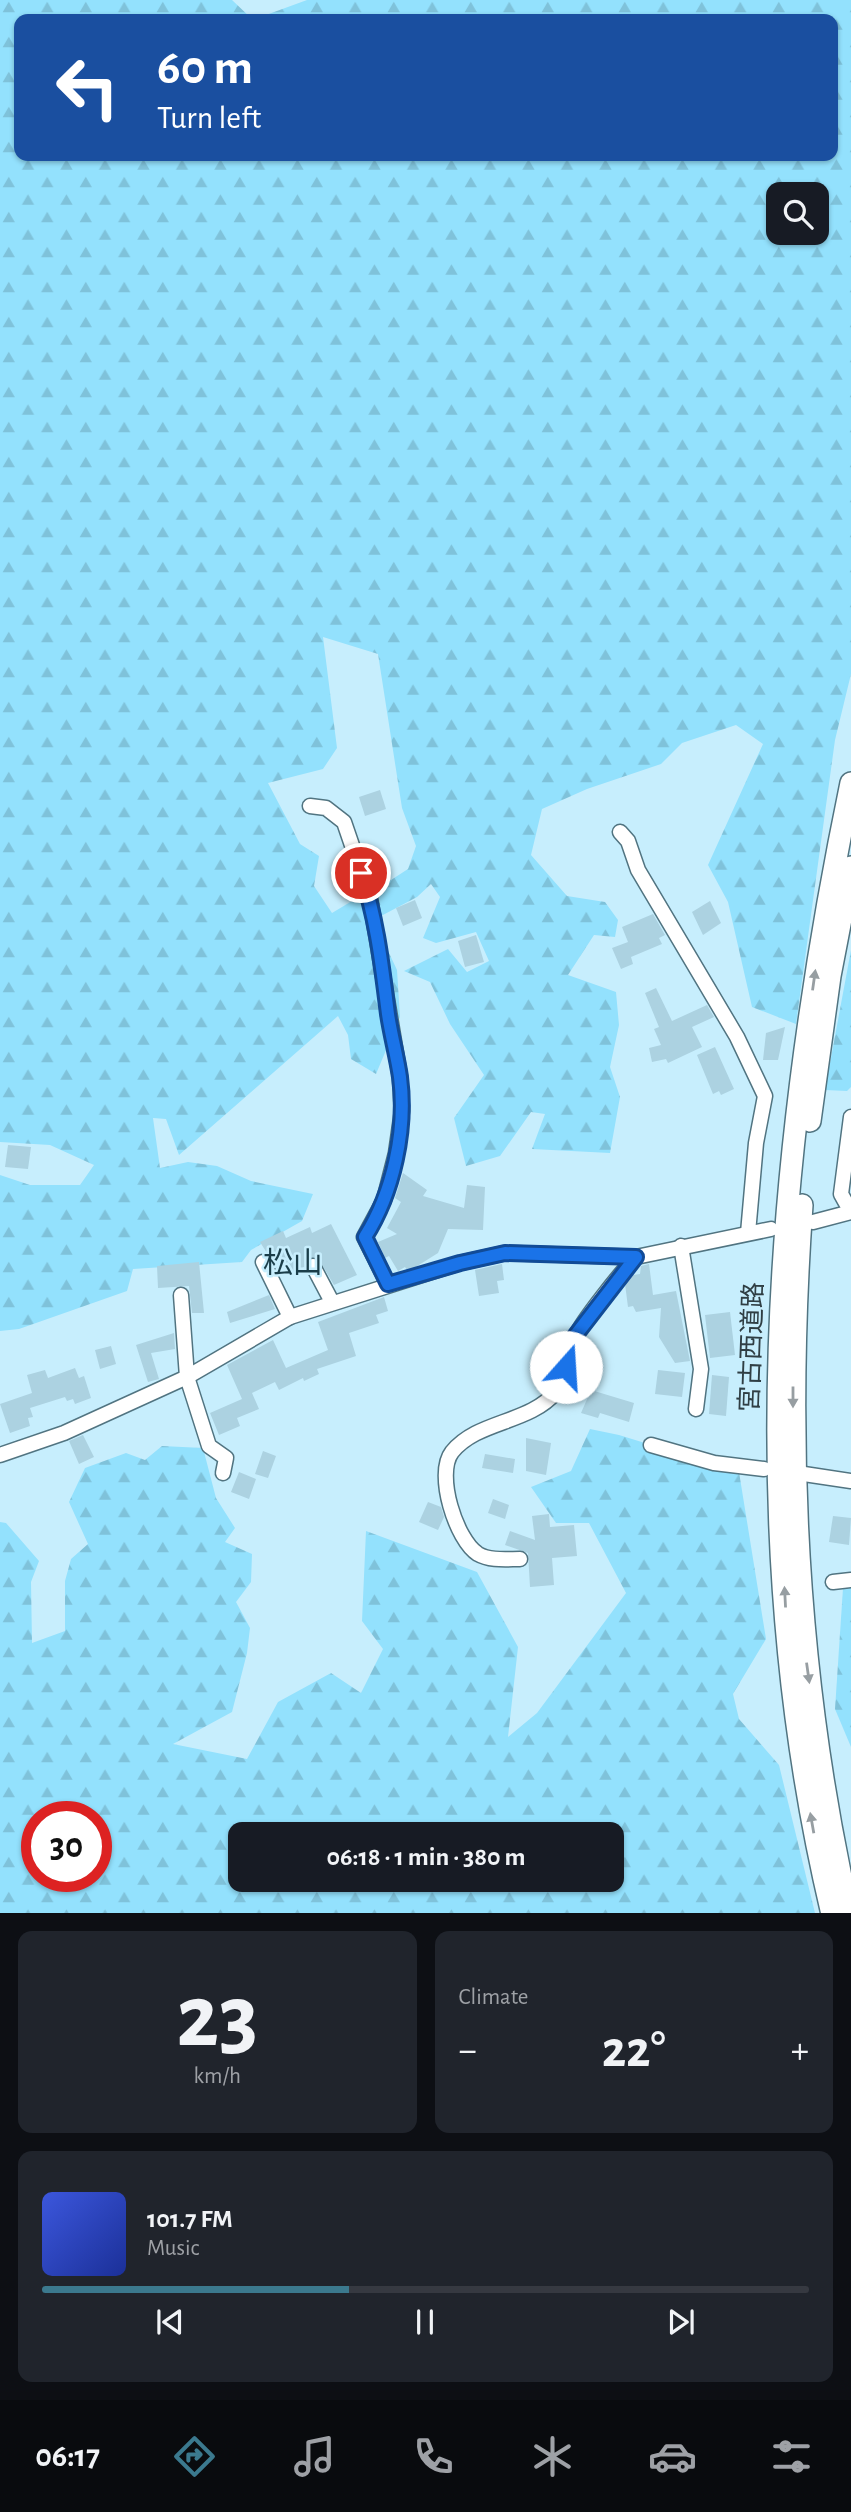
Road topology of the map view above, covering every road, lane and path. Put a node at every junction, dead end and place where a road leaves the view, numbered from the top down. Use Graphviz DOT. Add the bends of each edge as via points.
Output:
graph roads {
  1 [pos="851,783"];
  2 [pos="310,806"];
  3 [pos="620,832"];
  4 [pos="851,867"];
  5 [pos="851,1117"];
  6 [pos="813,1222"];
  7 [pos="771,1229"];
  8 [pos="748,1233"];
  9 [pos="681,1245"];
  10 [pos="636,1257"];
  11 [pos="263,1262"];
  12 [pos="313,1266"];
  13 [pos="388,1284"];
  14 [pos="181,1295"];
  15 [pos="332,1302"];
  16 [pos="290,1317"];
  17 [pos="187,1377"];
  18 [pos="696,1409"];
  19 [pos="651,1445"];
  20 [pos="0,1455"];
  21 [pos="764,1469"];
  22 [pos="223,1473"];
  23 [pos="804,1474"];
  24 [pos="851,1481"];
  25 [pos="520,1559"];
  26 [pos="851,1580"];
  27 [pos="833,1582"];
  28 [pos="827,1854"];
  29 [pos="850,1912"];
  30 [pos="830,1913"];
  28 -- 1 [label="highway, 宮古西道路, one-way" via="788,1651 776,1460 779,1313 792,1146 814,974"];
  2 -- 13 [label="street" via="326,808 344,822 370,898 387,992 402,1111 384,1200 365,1237"];
  3 -- 8 [label="street" via="737,1037 765,1096"];
  4 -- 28 [label="highway, 宮古西道路, one-way" via="806,1148 794,1317 793,1461 805,1654"];
  5 -- 6 [label="street" via="841,1194 851,1212"];
  7 -- 8 [label="street"];
  8 -- 9 [label="street"];
  9 -- 10 [label="street"];
  9 -- 18 [label="street" via="701,1369"];
  10 -- 13 [label="street" via="505,1253"];
  10 -- 25 [label="street" via="575,1336 559,1390 543,1404 468,1435 449,1455 449,1506 461,1536 479,1554"];
  11 -- 16 [label="street"];
  12 -- 15 [label="street"];
  13 -- 15 [label="street"];
  14 -- 17 [label="street"];
  15 -- 16 [label="street"];
  16 -- 17 [label="street"];
  17 -- 20 [label="street" via="64,1433"];
  17 -- 22 [label="street" via="208,1446 226,1458"];
  19 -- 21 [label="street"];
  23 -- 24 [label="street"];
  26 -- 27 [label="street"];
  28 -- 29 [label="highway"];
  28 -- 30 [label="highway, 宮古西道路"];
}
